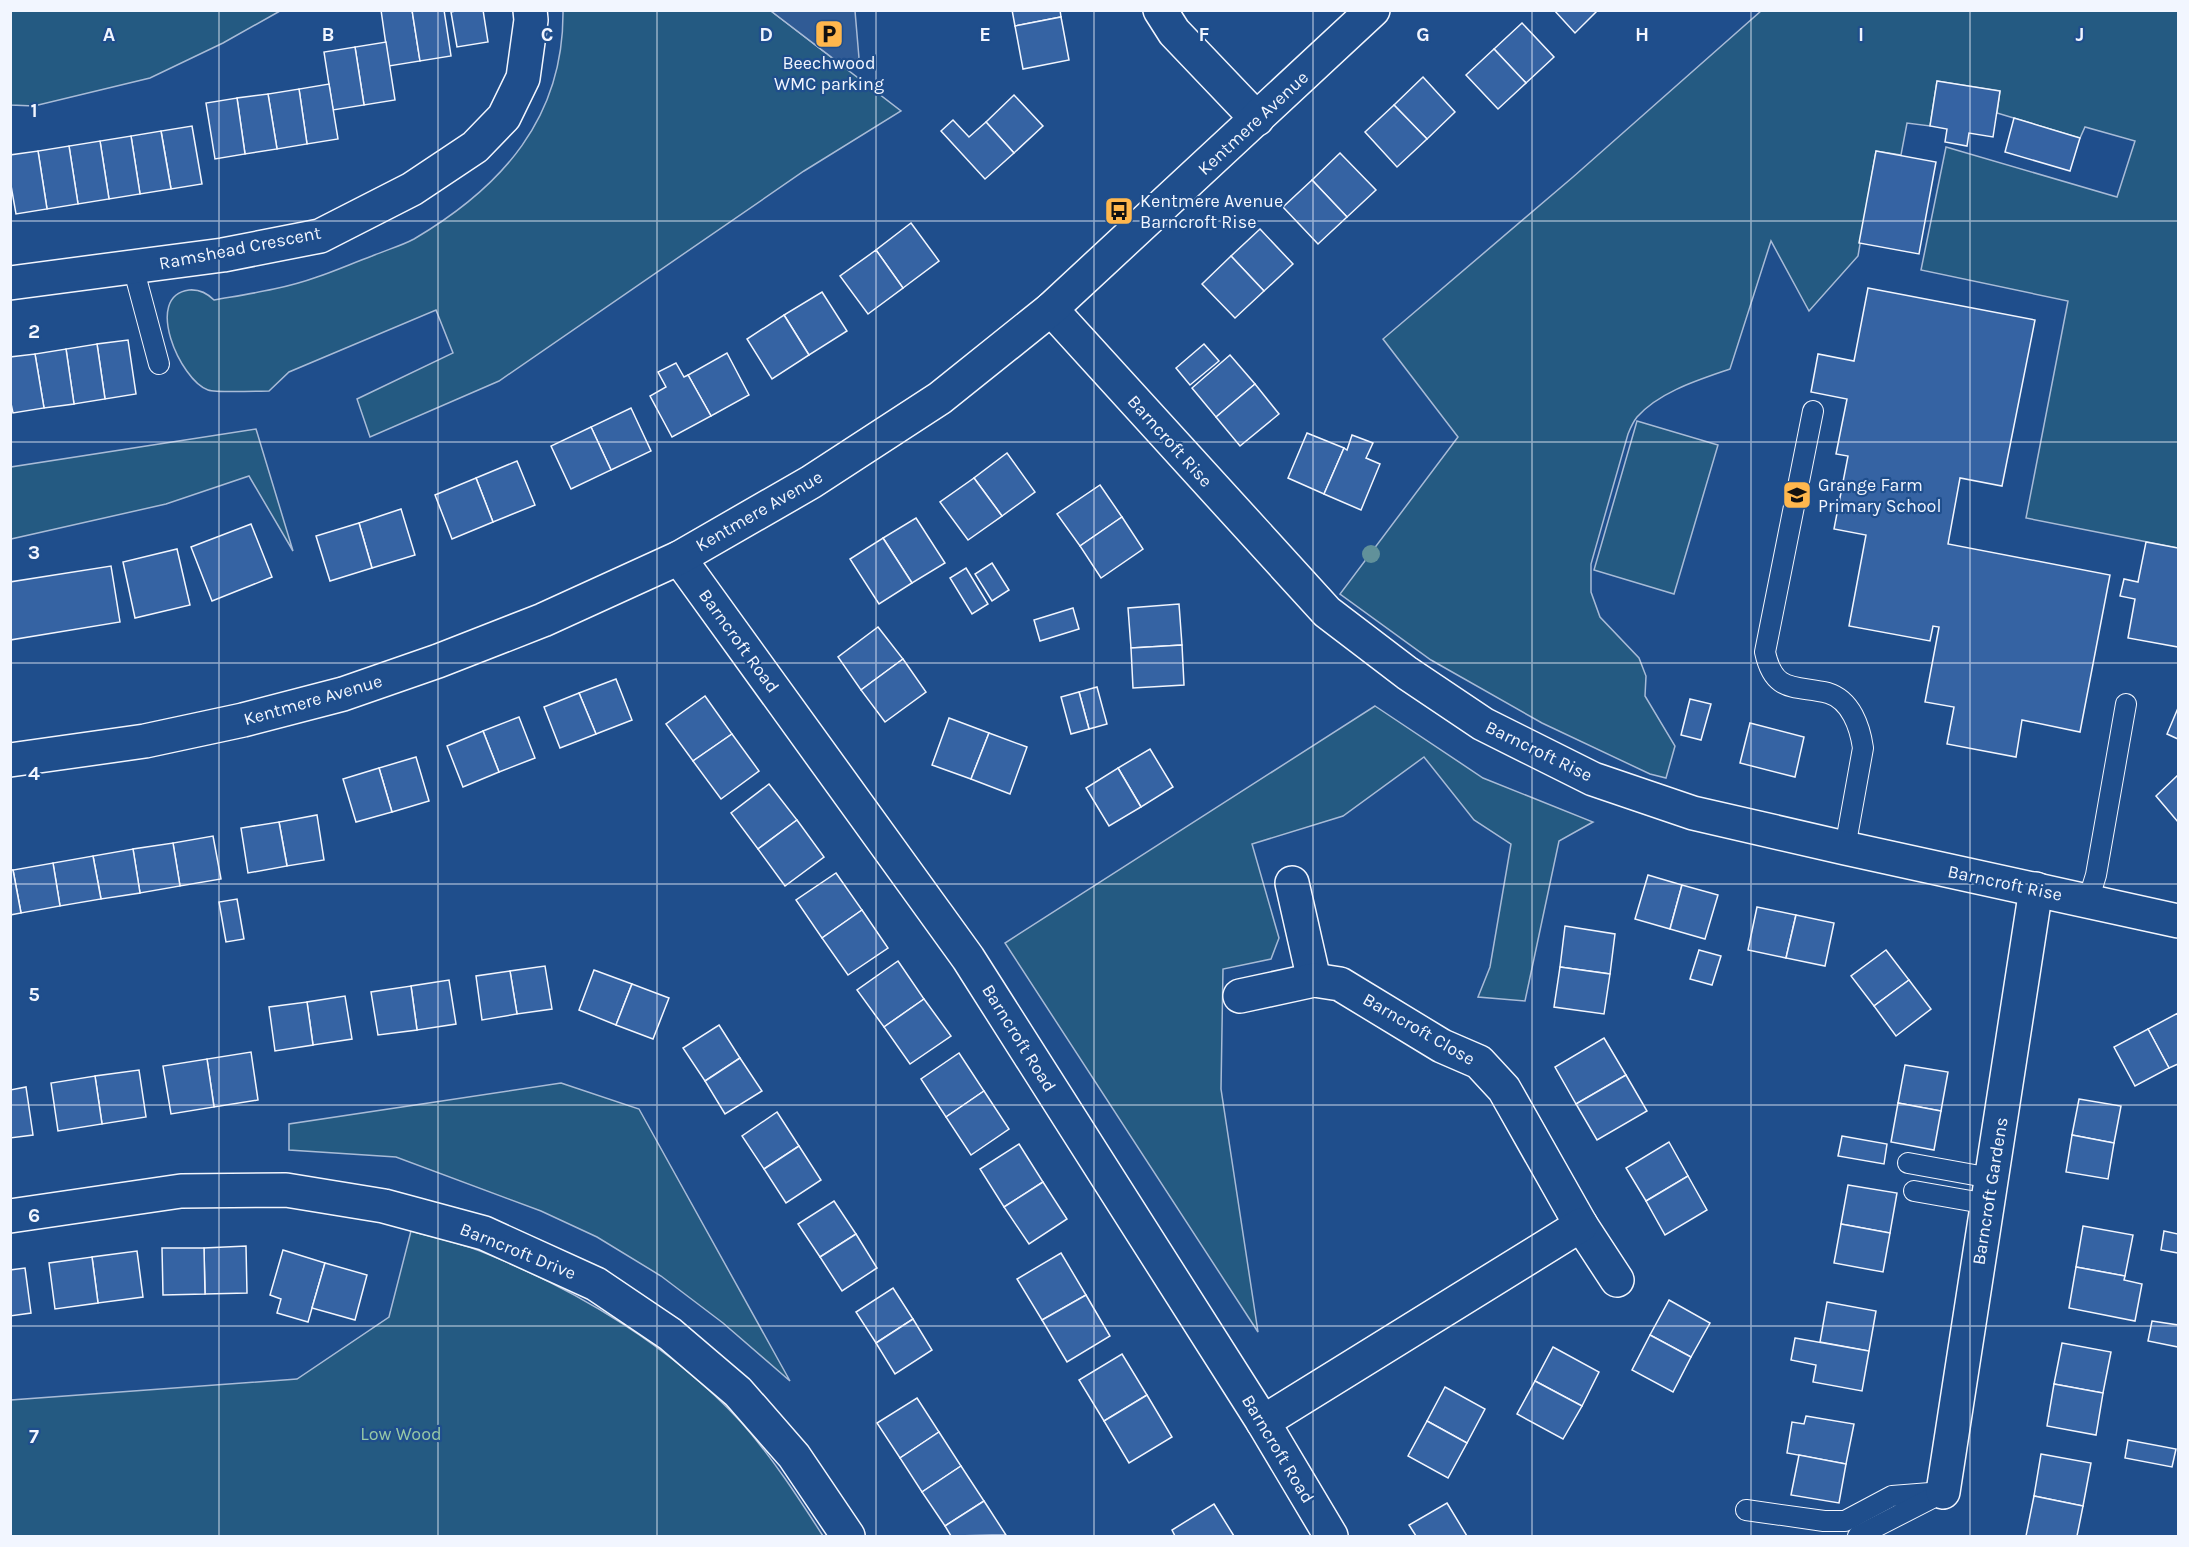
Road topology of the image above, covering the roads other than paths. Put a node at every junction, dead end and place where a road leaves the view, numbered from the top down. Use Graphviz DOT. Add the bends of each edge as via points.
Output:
graph roads {
  1 [pos="530,10"];
  2 [pos="1160,10"];
  3 [pos="1373,10"];
  4 [pos="1257,119"];
  5 [pos="133,267"];
  6 [pos="10,283"];
  7 [pos="1051,309"];
  8 [pos="159,364"];
  9 [pos="1813,411"];
  10 [pos="679,558"];
  11 [pos="2126,704"];
  12 [pos="10,760"];
  13 [pos="1845,848"];
  14 [pos="1292,884"];
  15 [pos="2036,889"];
  16 [pos="2088,901"];
  17 [pos="2178,921"];
  18 [pos="1314,980"];
  19 [pos="1240,996"];
  20 [pos="1908,1163"];
  21 [pos="1914,1191"];
  22 [pos="1990,1191"];
  23 [pos="10,1216"];
  24 [pos="1581,1225"];
  25 [pos="1617,1280"];
  26 [pos="1263,1422"];
  27 [pos="1943,1492"];
  28 [pos="1746,1510"];
  29 [pos="848,1536"];
  30 [pos="1331,1536"];
  31 [pos="1858,1536"];
  1 -- 5 [label="street, Ramshead Crescent" via="523,78 504,117 475,147 412,189 320,236"];
  2 -- 4 [label="street" via="1174,32"];
  3 -- 4 [label="street, Kentmere Avenue"];
  4 -- 7 [label="street, Kentmere Avenue"];
  5 -- 6 [label="street, Ramshead Crescent"];
  5 -- 8 [label="lane"];
  7 -- 10 [label="street, Kentmere Avenue" via="939,398 811,482"];
  7 -- 13 [label="street, Barncroft Rise" via="1327,612 1416,680 1483,724 1593,779 1693,813"];
  9 -- 13 [label="lane" via="1765,652 1768,665 1785,685 1830,694 1854,716 1861,732 1863,748"];
  10 -- 12 [label="street, Kentmere Avenue" via="543,620 343,694 145,741"];
  10 -- 26 [label="street, Barncroft Road" via="968,958"];
  11 -- 16 [label="lane" via="2096,876"];
  13 -- 15 [label="street, Barncroft Rise"];
  14 -- 18 [label="street"];
  15 -- 16 [label="street, Barncroft Rise"];
  15 -- 22 [label="street, Barncroft Gardens"];
  16 -- 17 [label="street, Barncroft Rise"];
  18 -- 19 [label="street, Barncroft Close"];
  18 -- 24 [label="street, Barncroft Close" via="1340,984 1442,1046 1479,1062 1504,1089"];
  20 -- 22 [label="lane"];
  21 -- 22 [label="lane"];
  22 -- 27 [label="street, Barncroft Gardens"];
  23 -- 29 [label="street, Barncroft Drive" via="181,1191 286,1190 384,1206 484,1233 596,1284 670,1334 738,1392 794,1456"];
  24 -- 25 [label="street, Barncroft Close"];
  24 -- 26 [label="street"];
  26 -- 30 [label="street, Barncroft Road"];
  27 -- 28 [label="lane" via="1892,1496 1845,1521"];
  27 -- 31 [label="lane"];
}
